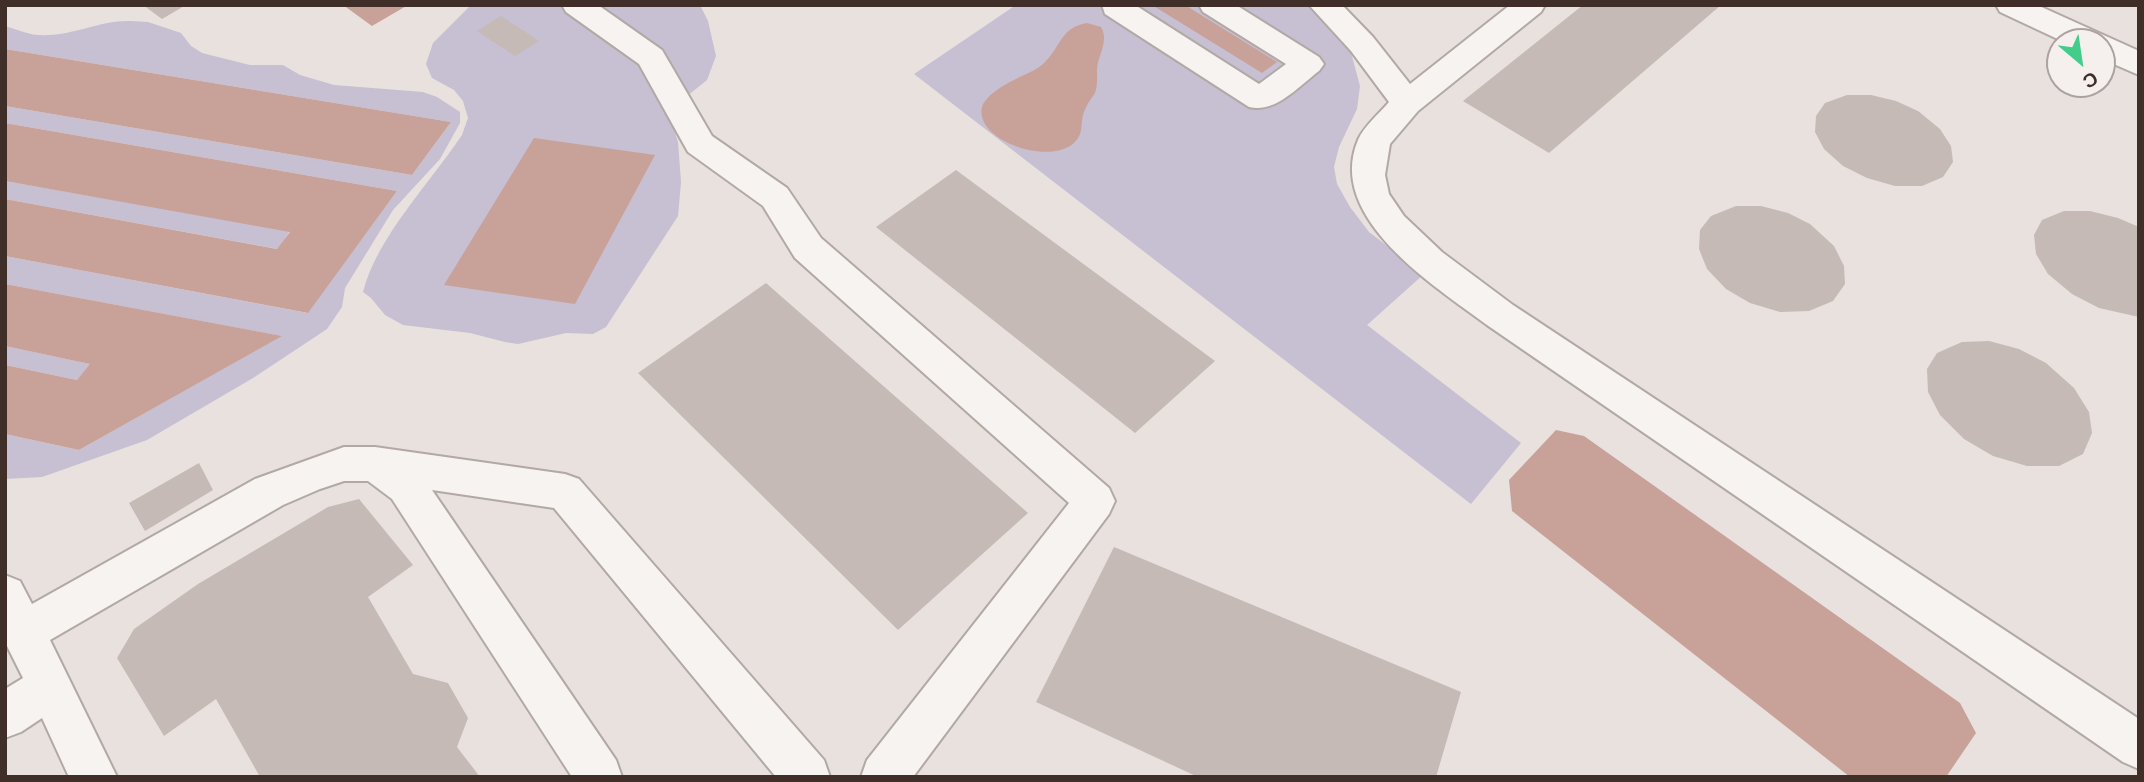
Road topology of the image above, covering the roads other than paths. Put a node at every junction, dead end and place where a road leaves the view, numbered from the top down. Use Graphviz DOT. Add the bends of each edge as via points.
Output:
graph roads {
  1 [pos="578,5"];
  2 [pos="1118,5"];
  3 [pos="1214,5"];
  4 [pos="1324,5"];
  5 [pos="1530,5"];
  6 [pos="2011,5"];
  7 [pos="2060,28"];
  8 [pos="2116,53"];
  9 [pos="2139,64"];
  10 [pos="1407,103"];
  11 [pos="375,464"];
  12 [pos="14,613"];
  13 [pos="50,685"];
  14 [pos="5,716"];
  15 [pos="2139,746"];
  16 [pos="94,777"];
  17 [pos="599,777"];
  18 [pos="807,777"];
  19 [pos="884,777"];
  1 -- 19 [label="lane" via="651,57 700,144 775,197 808,248 1095,501"];
  2 -- 3 [label="lane" via="1260,99 1308,64"];
  4 -- 10 [label="lane" via="1362,44"];
  5 -- 10 [label="lane"];
  6 -- 7 [label="lane"];
  8 -- 9 [label="lane"];
  10 -- 15 [label="lane" via="1374,141 1368,175 1372,197 1391,225 1429,262 1500,315"];
  11 -- 12 [label="lane" via="344,464 269,492"];
  11 -- 17 [label="lane" via="407,486"];
  11 -- 18 [label="lane" via="565,492"];
  12 -- 13 [label="lane"];
  13 -- 14 [label="lane"];
  13 -- 16 [label="lane"];
}
